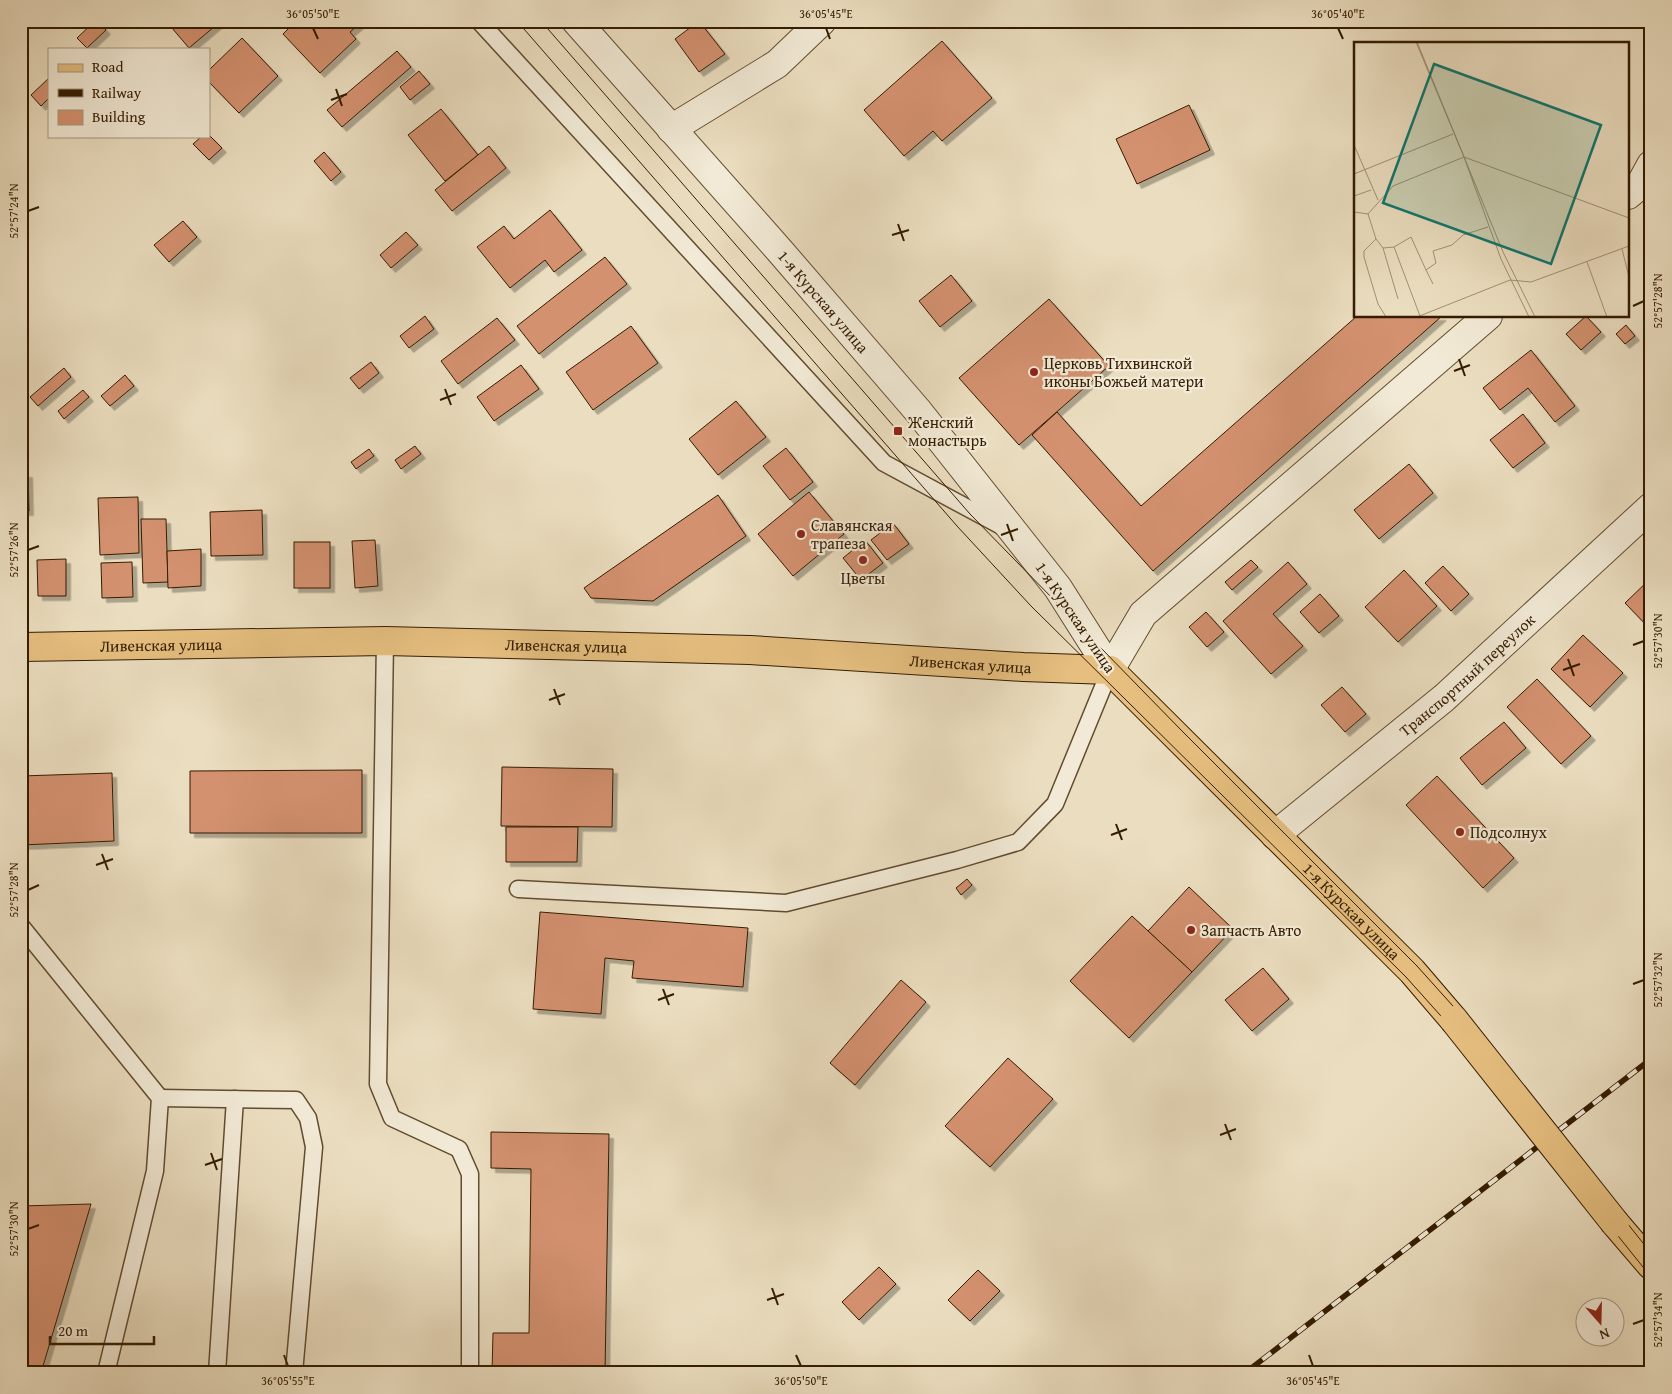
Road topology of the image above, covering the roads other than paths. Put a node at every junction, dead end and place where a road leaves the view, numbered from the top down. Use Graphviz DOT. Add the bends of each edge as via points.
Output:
graph roads {
  1 [pos="478,21"];
  2 [pos="576,21"];
  3 [pos="822,21"];
  4 [pos="671,129"];
  5 [pos="1651,164"];
  6 [pos="1630,193"];
  7 [pos="1486,318"];
  8 [pos="1651,507"];
  9 [pos="1018,534"];
  10 [pos="385,641"];
  11 [pos="21,646"];
  12 [pos="1110,670"];
  13 [pos="1275,835"];
  14 [pos="518,889"];
  15 [pos="21,926"];
  16 [pos="160,1098"];
  17 [pos="235,1099"];
  18 [pos="1651,1265"];
  19 [pos="106,1373"];
  20 [pos="217,1373"];
  21 [pos="294,1373"];
  22 [pos="470,1373"];
  1 -- 9 [label="lane" via="884,463"];
  2 -- 4 [label="street, 1-я Курская улица"];
  3 -- 4 [label="street" via="777,64"];
  4 -- 9 [label="street, 1-я Курская улица" via="918,411"];
  5 -- 6 [label="street" via="1640,185"];
  7 -- 12 [label="street" via="1143,614"];
  8 -- 13 [label="street, Транспортный переулок" via="1444,698"];
  9 -- 12 [label="street, 1-я Курская улица" via="1058,588"];
  10 -- 11 [label="main road, Ливенская улица"];
  10 -- 12 [label="main road, Ливенская улица" via="750,650 1023,668"];
  10 -- 22 [label="lane" via="378,1084 392,1118 459,1149 470,1174"];
  12 -- 13 [label="main road, 1-я Курская улица"];
  12 -- 14 [label="lane" via="1055,804 1018,842 786,903"];
  13 -- 18 [label="main road, 1-я Курская улица, bridge" via="1412,971"];
  15 -- 16 [label="lane"];
  16 -- 17 [label="lane"];
  16 -- 19 [label="lane" via="155,1171"];
  17 -- 20 [label="lane"];
  17 -- 21 [label="lane" via="296,1100 308,1118 314,1147"];
}
